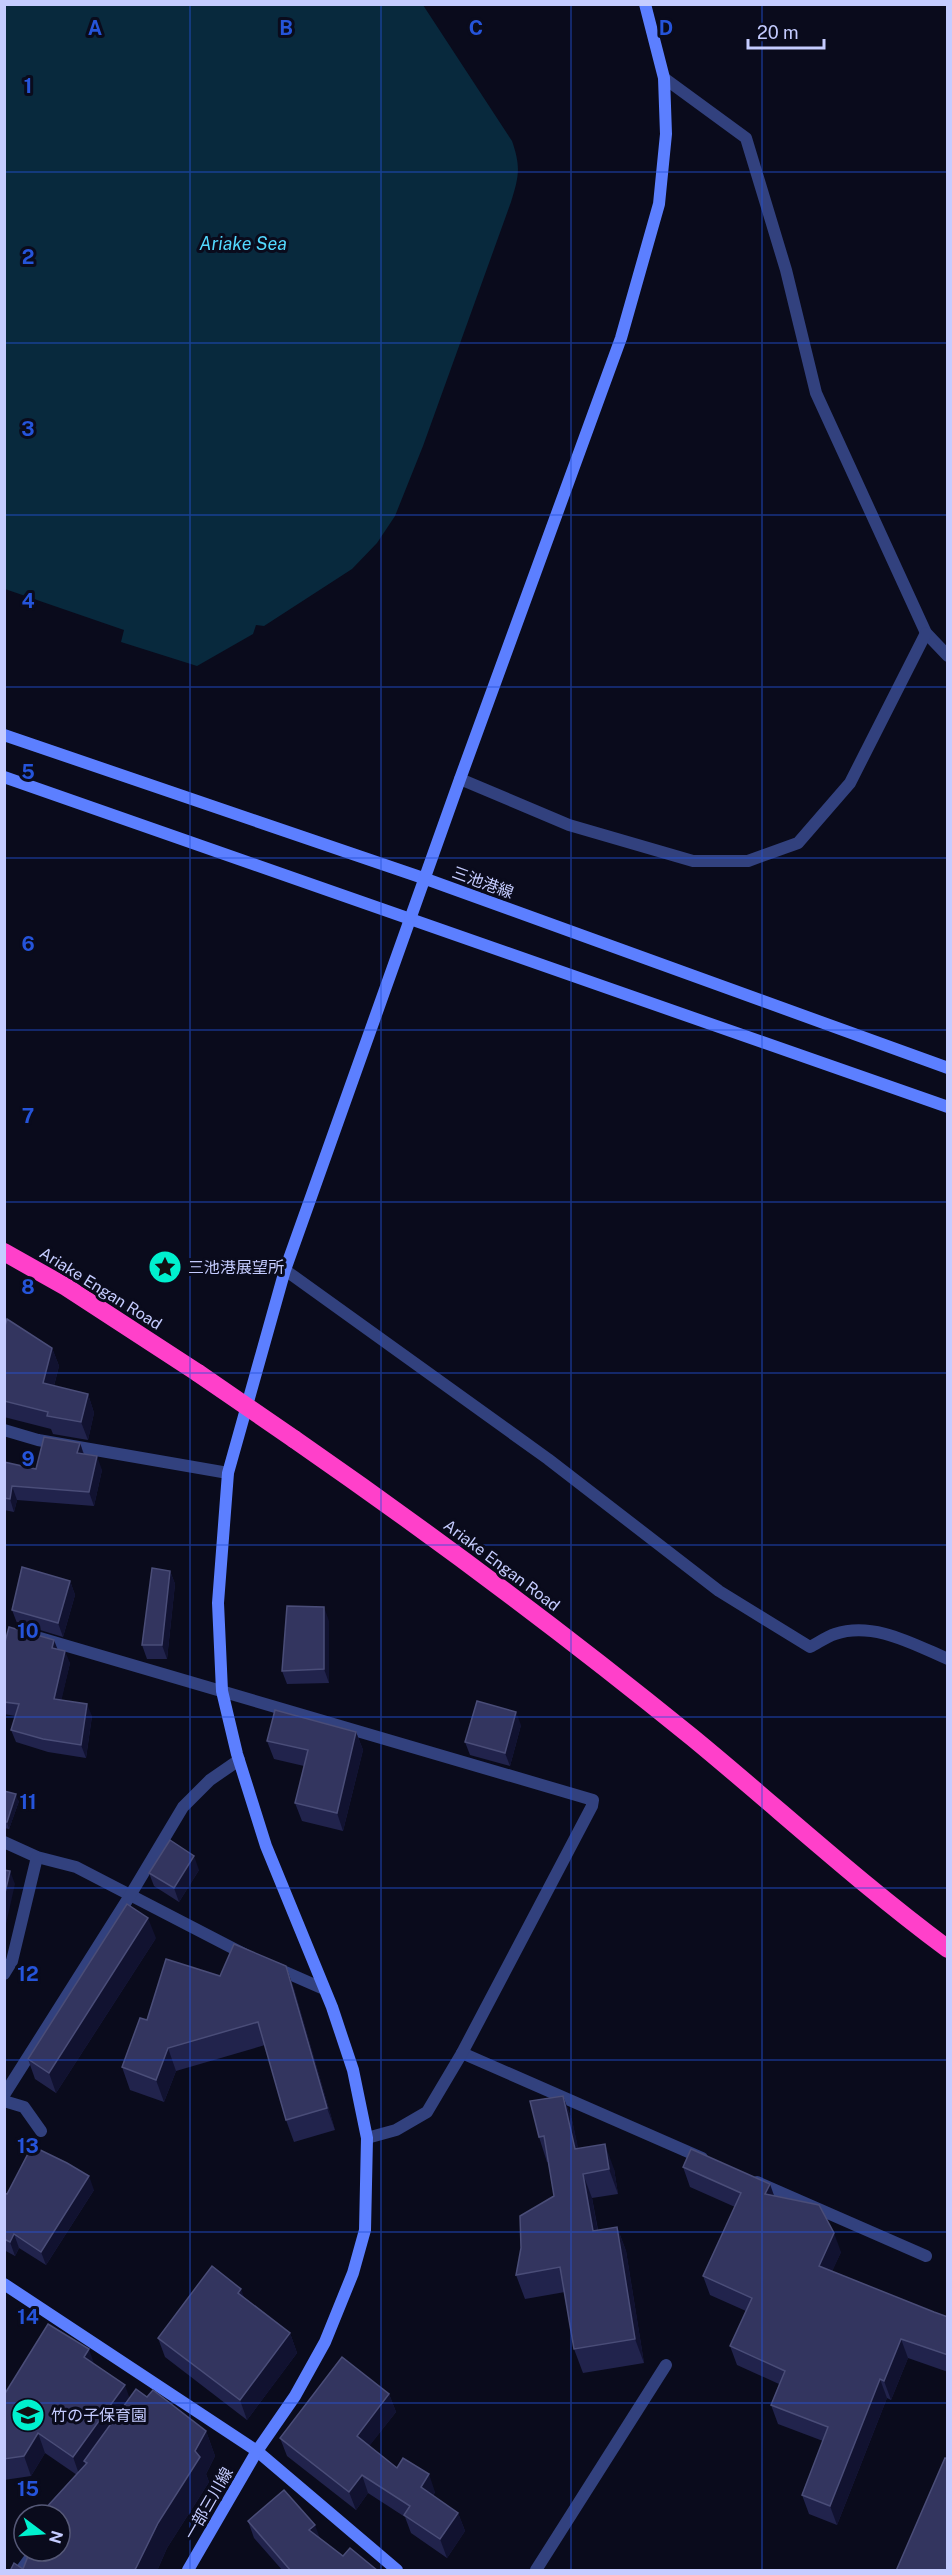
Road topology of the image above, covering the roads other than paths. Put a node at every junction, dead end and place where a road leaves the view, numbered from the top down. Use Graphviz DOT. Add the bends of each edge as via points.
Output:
graph roads {
  1 [pos="645,4"];
  2 [pos="664,78"];
  3 [pos="926,633"];
  4 [pos="948,656"];
  5 [pos="4,735"];
  6 [pos="4,777"];
  7 [pos="460,779"];
  8 [pos="426,879"];
  9 [pos="411,918"];
  10 [pos="948,1068"];
  11 [pos="948,1107"];
  12 [pos="4,1252"];
  13 [pos="285,1270"];
  14 [pos="4,1430"];
  15 [pos="228,1473"];
  16 [pos="27,1635"];
  17 [pos="948,1659"];
  18 [pos="222,1691"];
  19 [pos="239,1760"];
  20 [pos="4,1842"];
  21 [pos="37,1857"];
  22 [pos="131,1894"];
  23 [pos="948,1949"];
  24 [pos="4,1974"];
  25 [pos="324,1989"];
  26 [pos="462,2053"];
  27 [pos="4,2095"];
  28 [pos="4,2101"];
  29 [pos="41,2131"];
  30 [pos="367,2138"];
  31 [pos="710,2162"];
  32 [pos="743,2176"];
  33 [pos="926,2256"];
  34 [pos="4,2284"];
  35 [pos="666,2366"];
  36 [pos="257,2451"];
  37 [pos="188,2571"];
  38 [pos="397,2571"];
  39 [pos="536,2571"];
  1 -- 2 [label="street, 一部三川線"];
  2 -- 3 [label="street" via="746,138 786,270 816,393"];
  2 -- 7 [label="street, 一部三川線" via="666,134 659,204 621,338"];
  3 -- 4 [label="street"];
  3 -- 7 [label="street" via="850,783 798,843 748,861 682,858 569,825"];
  5 -- 8 [label="street, 三池港線"];
  6 -- 9 [label="street"];
  7 -- 8 [label="street, 一部三川線"];
  8 -- 9 [label="street, 一部三川線"];
  8 -- 10 [label="street, 三池港線"];
  9 -- 11 [label="street"];
  9 -- 13 [label="street, 一部三川線"];
  12 -- 23 [label="highway, Ariake Engan Road, bridge" via="66,1287 198,1373 431,1535 693,1739"];
  13 -- 15 [label="street, 一部三川線"];
  13 -- 17 [label="street" via="548,1459 719,1592 810,1647 833,1634 851,1630 889,1634"];
  14 -- 15 [label="street" via="38,1440"];
  15 -- 18 [label="street, 一部三川線" via="218,1603"];
  16 -- 18 [label="street"];
  18 -- 19 [label="street, 一部三川線"];
  18 -- 26 [label="street" via="593,1800"];
  19 -- 22 [label="street" via="210,1780 183,1807"];
  19 -- 25 [label="street, 一部三川線" via="266,1846"];
  20 -- 21 [label="street"];
  21 -- 22 [label="street" via="76,1867"];
  21 -- 24 [label="street" via="12,1961"];
  22 -- 25 [label="street" via="210,1938"];
  22 -- 27 [label="street"];
  25 -- 30 [label="street, 一部三川線" via="353,2070"];
  26 -- 30 [label="street" via="428,2112 396,2130"];
  26 -- 31 [label="street"];
  28 -- 29 [label="street" via="24,2107"];
  30 -- 36 [label="street, 一部三川線" via="365,2230 353,2273 325,2342 295,2396"];
  32 -- 33 [label="street"];
  34 -- 36 [label="street" via="153,2388"];
  35 -- 39 [label="street"];
  36 -- 37 [label="street, 一部三川線"];
  36 -- 38 [label="street"];
}
